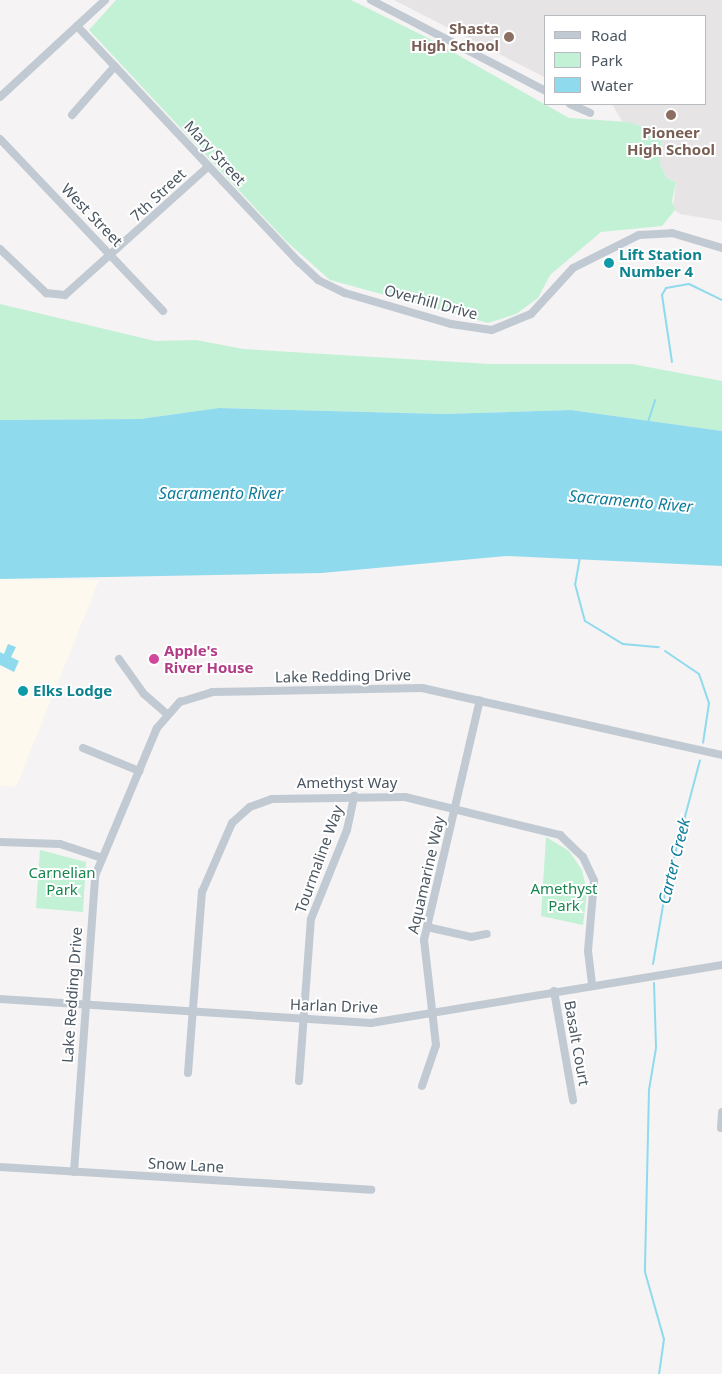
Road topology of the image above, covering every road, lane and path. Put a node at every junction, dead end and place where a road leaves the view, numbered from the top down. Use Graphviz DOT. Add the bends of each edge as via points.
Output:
graph roads {
  1 [pos="105,0"];
  2 [pos="371,0"];
  3 [pos="77,26"];
  4 [pos="115,66"];
  5 [pos="544,90"];
  6 [pos="0,98"];
  7 [pos="572,105"];
  8 [pos="590,113"];
  9 [pos="72,115"];
  10 [pos="0,139"];
  11 [pos="209,166"];
  12 [pos="722,248"];
  13 [pos="0,250"];
  14 [pos="112,256"];
  15 [pos="340,291"];
  16 [pos="163,311"];
  17 [pos="119,659"];
  18 [pos="480,700"];
  19 [pos="167,714"];
  20 [pos="83,748"];
  21 [pos="722,755"];
  22 [pos="139,771"];
  23 [pos="354,796"];
  24 [pos="455,809"];
  25 [pos="0,842"];
  26 [pos="102,858"];
  27 [pos="427,927"];
  28 [pos="487,934"];
  29 [pos="722,965"];
  30 [pos="592,984"];
  31 [pos="554,991"];
  32 [pos="0,1000"];
  33 [pos="85,1005"];
  34 [pos="192,1012"];
  35 [pos="433,1012"];
  36 [pos="303,1020"];
  37 [pos="188,1073"];
  38 [pos="299,1081"];
  39 [pos="422,1086"];
  40 [pos="573,1100"];
  41 [pos="722,1112"];
  42 [pos="721,1128"];
  43 [pos="0,1167"];
  44 [pos="74,1172"];
  45 [pos="371,1190"];
  1 -- 3 [label="street"];
  2 -- 5 [label="street"];
  3 -- 4 [label="street, Mary Street"];
  3 -- 6 [label="street"];
  4 -- 9 [label="street"];
  4 -- 11 [label="street, Mary Street"];
  7 -- 8 [label="street"];
  10 -- 14 [label="street, West Street"];
  11 -- 14 [label="street, 7th Street"];
  11 -- 15 [label="street, Mary Street" via="304,267"];
  12 -- 15 [label="street, Overhill Drive" via="672,233 639,235 573,268 531,314 492,330 451,324"];
  13 -- 14 [label="street, 7th Street" via="39,288 55,296 71,291"];
  14 -- 16 [label="street, West Street"];
  17 -- 19 [label="street" via="144,694"];
  18 -- 19 [label="street, Lake Redding Drive" via="417,688 212,692 186,699"];
  18 -- 21 [label="street, Lake Redding Drive"];
  18 -- 24 [label="street, Aquamarine Way"];
  19 -- 22 [label="street, Lake Redding Drive"];
  20 -- 22 [label="street"];
  22 -- 26 [label="street, Lake Redding Drive"];
  23 -- 24 [label="street, Amethyst Way" via="405,797"];
  23 -- 34 [label="street, Amethyst Way" via="272,799 250,807 232,823 200,900"];
  23 -- 36 [label="street, Tourmaline Way" via="347,830 313,910"];
  24 -- 27 [label="street, Aquamarine Way"];
  24 -- 30 [label="street, Amethyst Way" via="551,830 583,857 595,895 588,951"];
  25 -- 26 [label="street" via="60,844"];
  26 -- 33 [label="street, Lake Redding Drive" via="93,887"];
  27 -- 28 [label="street" via="471,937"];
  27 -- 35 [label="street, Aquamarine Way" via="423,951"];
  29 -- 30 [label="street, Harlan Drive"];
  30 -- 31 [label="street, Harlan Drive"];
  31 -- 35 [label="street, Harlan Drive"];
  31 -- 40 [label="street, Basalt Court"];
  32 -- 33 [label="street, Harlan Drive"];
  33 -- 34 [label="street, Harlan Drive"];
  33 -- 44 [label="street, Lake Redding Drive"];
  34 -- 36 [label="street, Harlan Drive"];
  34 -- 37 [label="street, Amethyst Way"];
  35 -- 36 [label="street, Harlan Drive" via="364,1023"];
  35 -- 39 [label="street, Aquamarine Way" via="435,1050"];
  36 -- 38 [label="street, Tourmaline Way"];
  41 -- 42 [label="street"];
  43 -- 44 [label="street, Snow Lane"];
  44 -- 45 [label="street, Snow Lane"];
}
